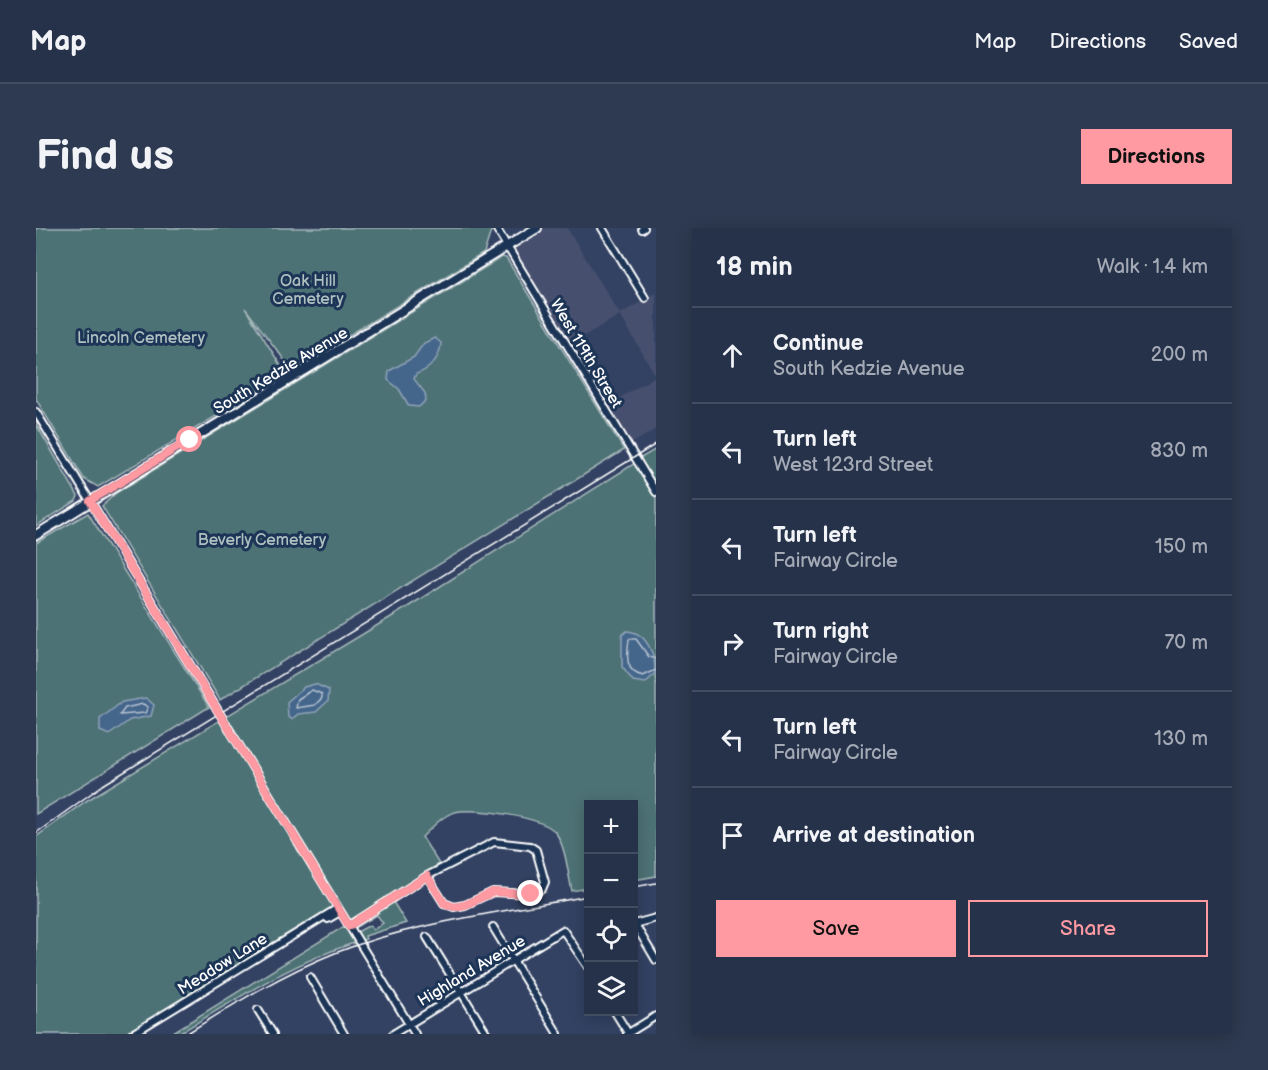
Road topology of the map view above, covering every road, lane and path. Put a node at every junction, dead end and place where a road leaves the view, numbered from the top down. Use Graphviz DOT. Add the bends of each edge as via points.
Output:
graph roads {
  1 [pos="496,228"];
  2 [pos="537,228"];
  3 [pos="602,228"];
  4 [pos="507,246"];
  5 [pos="645,298"];
  6 [pos="36,412"];
  7 [pos="656,492"];
  8 [pos="90,501"];
  9 [pos="36,535"];
  10 [pos="427,876"];
  11 [pos="339,910"];
  12 [pos="656,918"];
  13 [pos="638,922"];
  14 [pos="349,926"];
  15 [pos="493,927"];
  16 [pos="638,930"];
  17 [pos="427,937"];
  18 [pos="513,960"];
  19 [pos="656,960"];
  20 [pos="585,962"];
  21 [pos="310,977"];
  22 [pos="461,992"];
  23 [pos="258,1010"];
  24 [pos="618,1016"];
  25 [pos="656,1016"];
  26 [pos="409,1024"];
  27 [pos="628,1033"];
  28 [pos="132,1034"];
  29 [pos="273,1034"];
  30 [pos="344,1034"];
  31 [pos="393,1034"];
  32 [pos="415,1034"];
  33 [pos="487,1034"];
  34 [pos="558,1034"];
  1 -- 4 [label="street, West 119th Street"];
  2 -- 4 [label="main road, South Kedzie Avenue"];
  3 -- 5 [label="street"];
  4 -- 7 [label="street, West 119th Street"];
  4 -- 8 [label="main road, South Kedzie Avenue"];
  6 -- 8 [label="street"];
  8 -- 9 [label="main road, South Kedzie Avenue"];
  8 -- 11 [label="street"];
  10 -- 10 [label="street" via="485,845 500,842 536,850 545,882 542,889 531,894 493,892 454,907 444,903"];
  10 -- 14 [label="street"];
  11 -- 14 [label="street"];
  11 -- 28 [label="street, Meadow Lane"];
  12 -- 13 [label="street"];
  14 -- 26 [label="street"];
  15 -- 18 [label="street"];
  16 -- 19 [label="street"];
  17 -- 22 [label="street"];
  18 -- 20 [label="street, Highland Avenue" via="563,930"];
  18 -- 22 [label="street, Highland Avenue"];
  18 -- 34 [label="street"];
  21 -- 30 [label="street"];
  22 -- 26 [label="street, Highland Avenue"];
  22 -- 33 [label="street"];
  23 -- 29 [label="street"];
  24 -- 27 [label="street"];
  25 -- 27 [label="street"];
  26 -- 31 [label="street, Highland Avenue"];
  26 -- 32 [label="street"];
}
